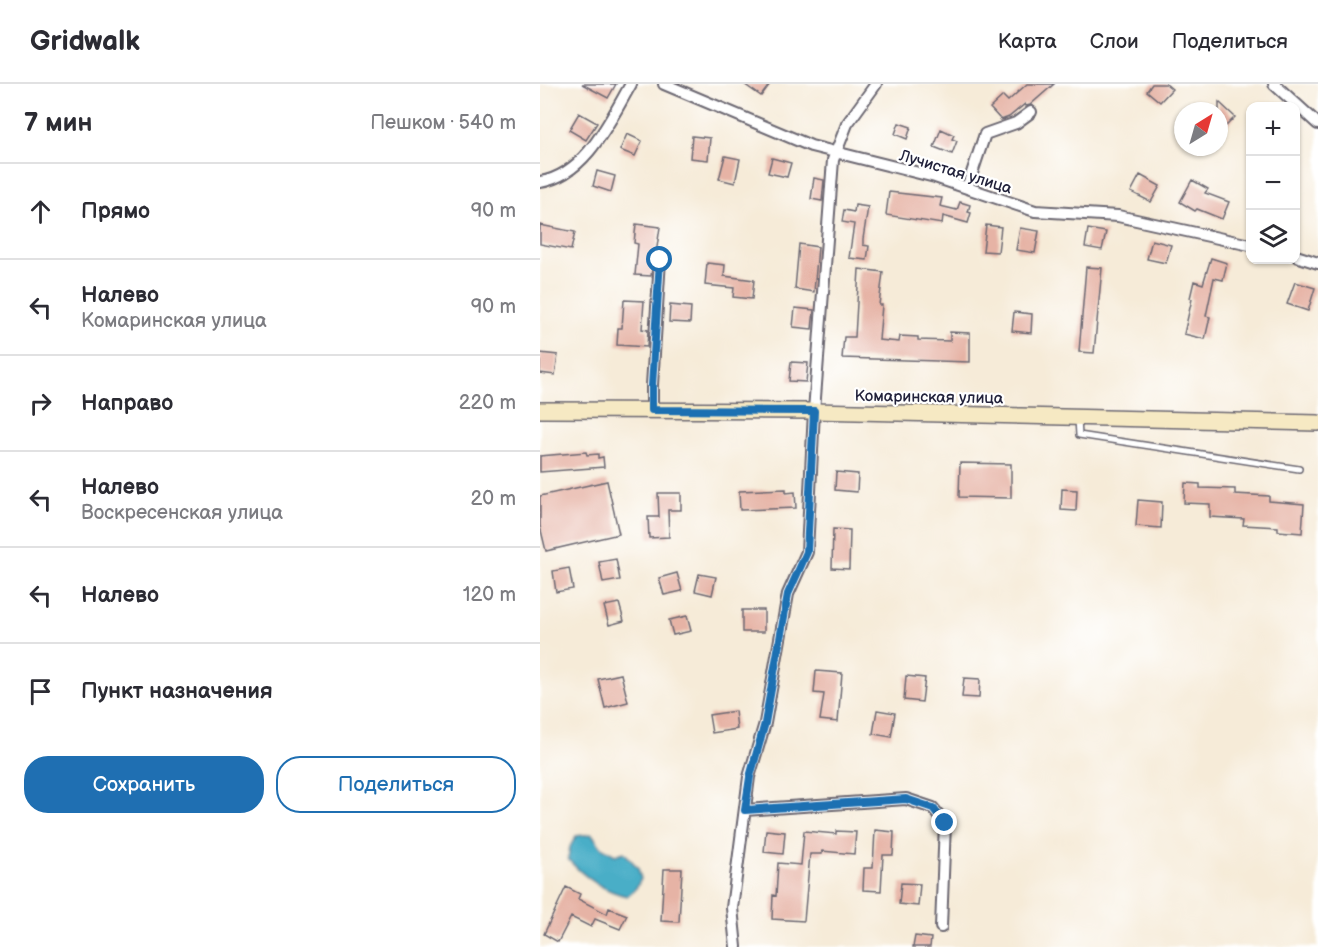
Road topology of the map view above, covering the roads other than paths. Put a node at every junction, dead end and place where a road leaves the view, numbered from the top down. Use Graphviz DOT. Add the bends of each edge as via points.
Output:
graph roads {
  1 [pos="631,84"];
  2 [pos="664,84"];
  3 [pos="876,84"];
  4 [pos="1274,84"];
  5 [pos="1031,112"];
  6 [pos="1318,124"];
  7 [pos="835,153"];
  8 [pos="540,182"];
  9 [pos="967,188"];
  10 [pos="1246,244"];
  11 [pos="1300,257"];
  12 [pos="660,260"];
  13 [pos="1318,263"];
  14 [pos="540,410"];
  15 [pos="652,410"];
  16 [pos="814,411"];
  17 [pos="1077,417"];
  18 [pos="1318,423"];
  19 [pos="1299,469"];
  20 [pos="745,810"];
  21 [pos="941,927"];
  22 [pos="736,947"];
  1 -- 8 [label="street" via="594,148 566,170"];
  2 -- 7 [label="street, Лучистая улица"];
  3 -- 7 [label="street" via="847,124"];
  4 -- 6 [label="street"];
  5 -- 9 [label="street" via="1016,123 985,134"];
  7 -- 9 [label="street, Лучистая улица"];
  7 -- 16 [label="street"];
  9 -- 10 [label="street, Лучистая улица" via="1035,211 1118,216"];
  11 -- 13 [label="street"];
  12 -- 15 [label="street"];
  14 -- 15 [label="street, Комаринская улица"];
  15 -- 16 [label="street, Комаринская улица"];
  16 -- 17 [label="street, Комаринская улица"];
  16 -- 20 [label="street" via="807,552 788,594"];
  17 -- 18 [label="street, Комаринская улица"];
  17 -- 19 [label="lane" via="1079,435"];
  20 -- 21 [label="street" via="906,799 933,808 945,823"];
  20 -- 22 [label="street" via="732,908"];
}
